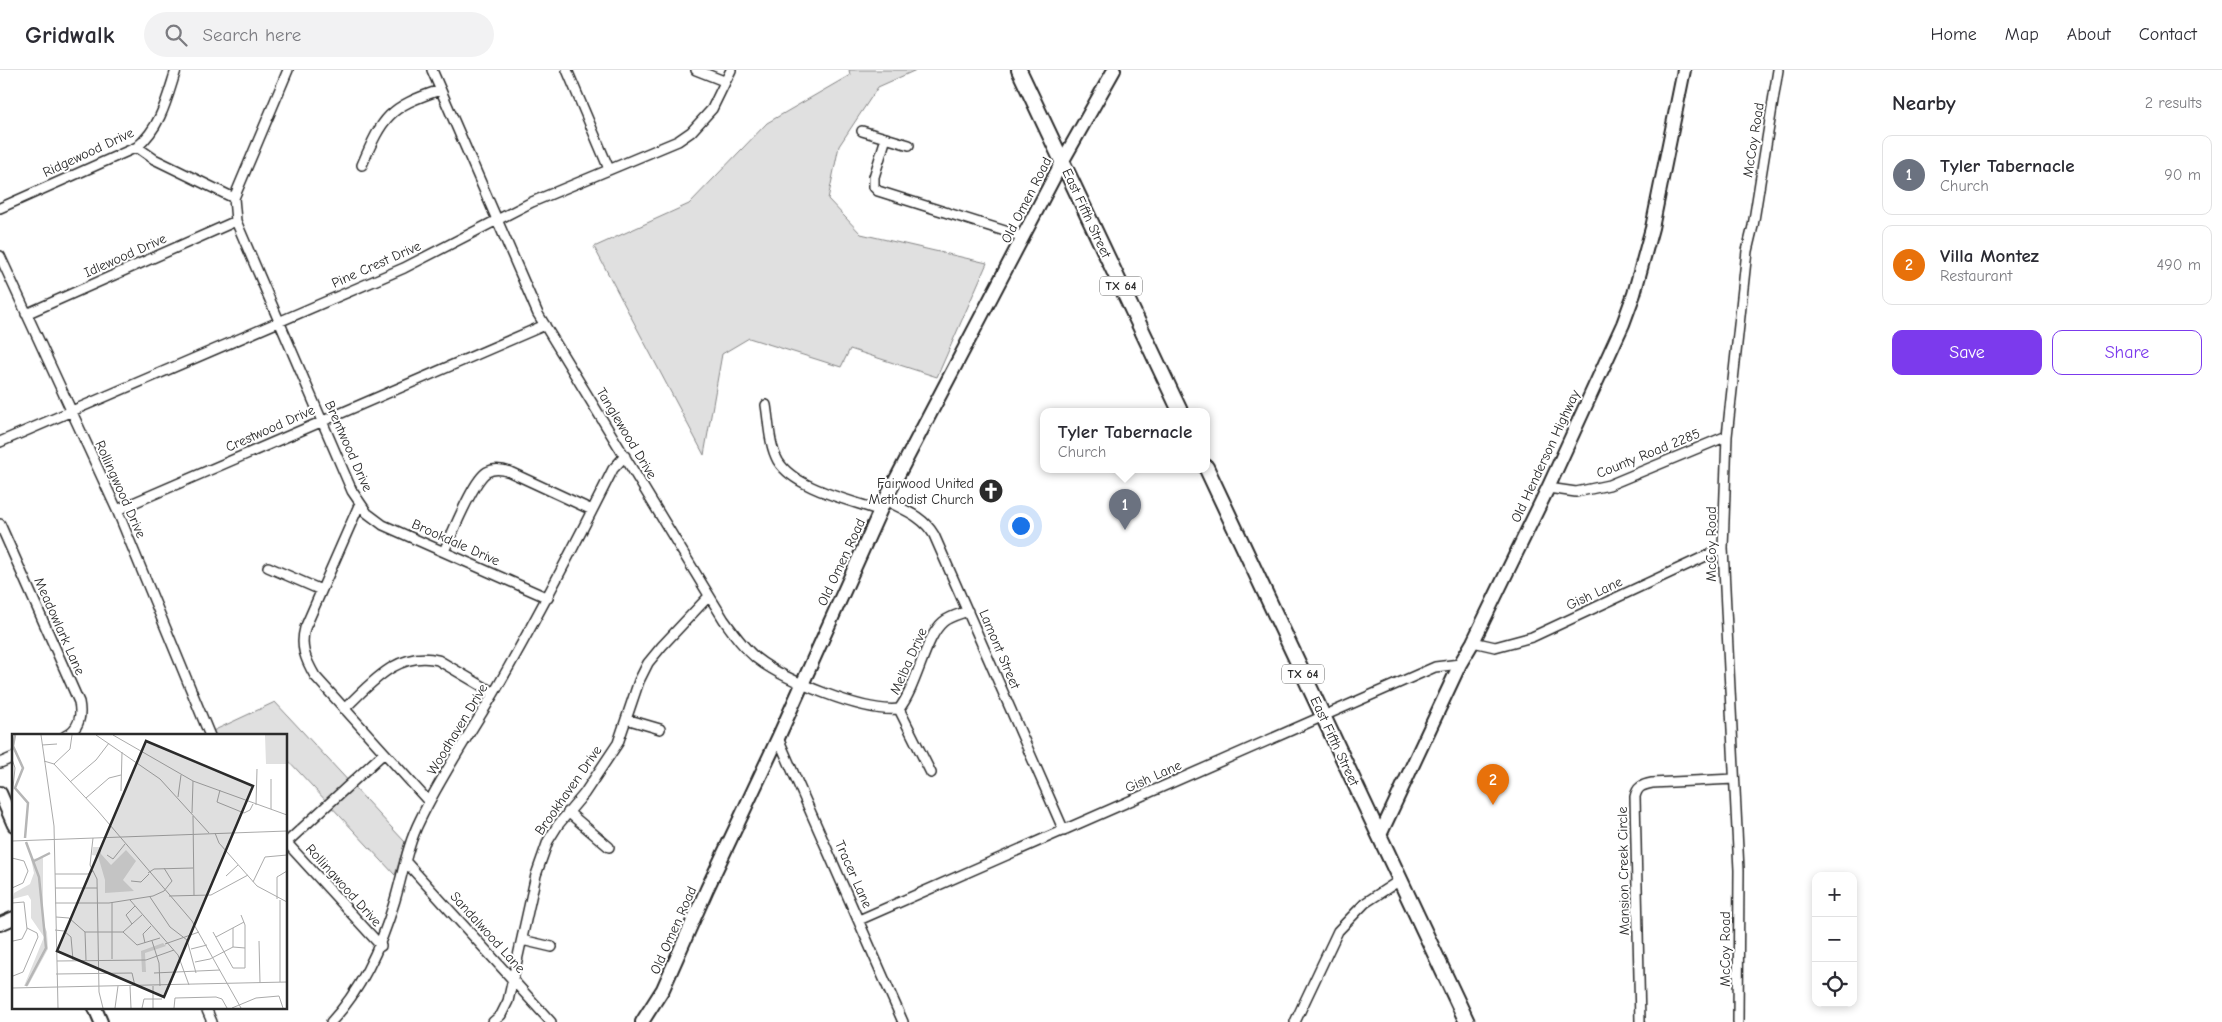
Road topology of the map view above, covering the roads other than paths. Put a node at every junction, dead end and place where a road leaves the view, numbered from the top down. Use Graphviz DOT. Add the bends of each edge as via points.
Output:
graph roads {
  1 [pos="176,70"];
  2 [pos="288,70"];
  3 [pos="432,70"];
  4 [pos="568,70"];
  5 [pos="696,70"];
  6 [pos="731,70"];
  7 [pos="1019,70"];
  8 [pos="1114,70"];
  9 [pos="1684,70"];
  10 [pos="1778,70"];
  11 [pos="724,81"];
  12 [pos="440,90"];
  13 [pos="862,131"];
  14 [pos="886,138"];
  15 [pos="909,145"];
  16 [pos="138,147"];
  17 [pos="1062,162"];
  18 [pos="362,165"];
  19 [pos="609,169"];
  20 [pos="234,198"];
  21 [pos="0,208"];
  22 [pos="496,219"];
  23 [pos="236,221"];
  24 [pos="1024,237"];
  25 [pos="0,256"];
  26 [pos="26,314"];
  27 [pos="279,322"];
  28 [pos="544,324"];
  29 [pos="766,405"];
  30 [pos="1179,408"];
  31 [pos="71,412"];
  32 [pos="322,420"];
  33 [pos="1727,436"];
  34 [pos="0,442"];
  35 [pos="625,456"];
  36 [pos="1209,473"];
  37 [pos="1548,488"];
  38 [pos="360,503"];
  39 [pos="883,506"];
  40 [pos="117,510"];
  41 [pos="592,510"];
  42 [pos="0,524"];
  43 [pos="1723,548"];
  44 [pos="444,551"];
  45 [pos="268,567"];
  46 [pos="321,590"];
  47 [pos="709,596"];
  48 [pos="548,598"];
  49 [pos="968,611"];
  50 [pos="1473,642"];
  51 [pos="1460,664"];
  52 [pos="801,684"];
  53 [pos="494,693"];
  54 [pos="344,709"];
  55 [pos="899,709"];
  56 [pos="1323,716"];
  57 [pos="626,719"];
  58 [pos="660,729"];
  59 [pos="67,734"];
  60 [pos="209,734"];
  61 [pos="778,738"];
  62 [pos="384,753"];
  63 [pos="12,758"];
  64 [pos="0,762"];
  65 [pos="931,773"];
  66 [pos="1734,779"];
  67 [pos="0,793"];
  68 [pos="429,802"];
  69 [pos="568,812"];
  70 [pos="12,820"];
  71 [pos="1064,831"];
  72 [pos="1380,835"];
  73 [pos="288,841"];
  74 [pos="288,845"];
  75 [pos="609,847"];
  76 [pos="405,861"];
  77 [pos="1400,880"];
  78 [pos="12,919"];
  79 [pos="859,920"];
  80 [pos="0,924"];
  81 [pos="522,940"];
  82 [pos="381,946"];
  83 [pos="552,947"];
  84 [pos="514,981"];
  85 [pos="96,1010"];
  86 [pos="207,1010"];
  87 [pos="101,1022"];
  88 [pos="212,1022"];
  89 [pos="330,1022"];
  90 [pos="493,1022"];
  91 [pos="551,1022"];
  92 [pos="642,1022"];
  93 [pos="903,1022"];
  94 [pos="1295,1022"];
  95 [pos="1467,1022"];
  96 [pos="1640,1022"];
  97 [pos="1738,1022"];
  1 -- 16 [label="street, Ridgewood Drive" via="160,120"];
  2 -- 20 [label="street, Brentwood Drive"];
  3 -- 12 [label="street, Tanglewood Drive"];
  4 -- 19 [label="street"];
  5 -- 11 [label="street"];
  6 -- 11 [label="street, Pine Crest Drive"];
  7 -- 17 [label="main road, East Fifth Street / TX 64"];
  8 -- 17 [label="street, Old Omen Road"];
  9 -- 37 [label="street, Old Henderson Highway" via="1652,228 1634,294"];
  10 -- 33 [label="street, McCoy Road" via="1747,251"];
  11 -- 19 [label="street, Pine Crest Drive" via="712,109 687,136"];
  12 -- 18 [label="street" via="396,109 376,132"];
  12 -- 22 [label="street, Tanglewood Drive"];
  13 -- 14 [label="street"];
  14 -- 15 [label="street"];
  14 -- 24 [label="street" via="874,177 874,187 878,191"];
  16 -- 20 [label="street"];
  16 -- 21 [label="street, Ridgewood Drive"];
  17 -- 24 [label="street, Old Omen Road"];
  17 -- 30 [label="main road, East Fifth Street / TX 64"];
  19 -- 22 [label="street, Pine Crest Drive"];
  20 -- 23 [label="street, Brentwood Drive"];
  22 -- 27 [label="street, Pine Crest Drive" via="404,268"];
  22 -- 28 [label="street, Tanglewood Drive"];
  23 -- 26 [label="street, Idlewood Drive"];
  23 -- 27 [label="street, Brentwood Drive"];
  24 -- 39 [label="street, Old Omen Road"];
  25 -- 26 [label="street, Rollingwood Drive"];
  26 -- 31 [label="street, Rollingwood Drive"];
  27 -- 31 [label="street, Pine Crest Drive"];
  27 -- 32 [label="street, Brentwood Drive"];
  28 -- 32 [label="street, Crestwood Drive"];
  28 -- 35 [label="street, Tanglewood Drive"];
  29 -- 39 [label="street, Lamont Street" via="773,448 779,462 792,477"];
  31 -- 34 [label="street, Pine Crest Drive"];
  31 -- 40 [label="street, Rollingwood Drive"];
  32 -- 38 [label="street, Brentwood Drive"];
  32 -- 40 [label="street, Crestwood Drive"];
  33 -- 37 [label="street, County Road 2285" via="1609,485 1576,492"];
  33 -- 43 [label="street, McCoy Road"];
  35 -- 41 [label="street, Woodhaven Drive" via="612,469"];
  35 -- 47 [label="street, Tanglewood Drive"];
  36 -- 56 [label="main road, East Fifth Street / TX 64"];
  37 -- 50 [label="street, Old Henderson Highway"];
  38 -- 44 [label="street, Brookdale Drive" via="383,525"];
  38 -- 46 [label="street, Brentwood Drive"];
  39 -- 49 [label="street, Lamont Street" via="920,518 927,524"];
  39 -- 52 [label="street, Old Omen Road"];
  40 -- 60 [label="street, Rollingwood Drive"];
  41 -- 44 [label="street" via="510,472 496,469 476,483"];
  41 -- 48 [label="street, Woodhaven Drive"];
  42 -- 59 [label="street, Meadowlark Lane" via="79,702 80,720"];
  43 -- 50 [label="street, Gish Lane" via="1532,637 1495,647"];
  43 -- 66 [label="street, McCoy Road"];
  44 -- 48 [label="street, Brookdale Drive"];
  45 -- 46 [label="street"];
  46 -- 54 [label="street, Brentwood Drive" via="301,641 308,665"];
  47 -- 52 [label="street, Tanglewood Drive" via="739,642 757,659"];
  47 -- 57 [label="street, Brookhaven Drive" via="648,664"];
  48 -- 53 [label="street, Woodhaven Drive"];
  49 -- 55 [label="street, Melba Drive" via="950,617 938,628 908,697"];
  49 -- 71 [label="street, Lamont Street"];
  50 -- 51 [label="street, Old Henderson Highway"];
  51 -- 56 [label="street, Gish Lane" via="1435,667"];
  51 -- 72 [label="street, Old Henderson Highway"];
  52 -- 55 [label="street, Tanglewood Drive" via="882,710"];
  52 -- 61 [label="street, Old Omen Road"];
  53 -- 54 [label="street" via="438,660 406,660 381,674"];
  53 -- 68 [label="street, Woodhaven Drive"];
  54 -- 62 [label="street, Brentwood Drive"];
  55 -- 65 [label="street"];
  56 -- 71 [label="street, Gish Lane"];
  56 -- 72 [label="main road, East Fifth Street / TX 64"];
  57 -- 58 [label="street"];
  57 -- 69 [label="street, Brookhaven Drive" via="618,743"];
  61 -- 79 [label="street, Tracer Lane"];
  61 -- 92 [label="street, Old Omen Road" via="663,989"];
  62 -- 68 [label="street, Brentwood Drive"];
  62 -- 73 [label="street"];
  63 -- 64 [label="street"];
  66 -- 96 [label="street, Mansion Creek Circle" via="1652,784 1636,791"];
  66 -- 97 [label="street, McCoy Road" via="1739,870"];
  67 -- 70 [label="street"];
  68 -- 76 [label="street, Woodhaven Drive" via="409,844"];
  69 -- 75 [label="street"];
  69 -- 81 [label="street, Brookhaven Drive" via="540,857"];
  71 -- 79 [label="street, Gish Lane"];
  72 -- 77 [label="main road, East Fifth Street / TX 64"];
  74 -- 82 [label="street, Rollingwood Drive"];
  76 -- 82 [label="street, Woodhaven Drive"];
  76 -- 84 [label="street, Sandalwood Lane"];
  77 -- 94 [label="street" via="1365,903 1338,931"];
  77 -- 95 [label="main road, TX 64"];
  78 -- 80 [label="street"];
  79 -- 93 [label="street, Tracer Lane"];
  81 -- 83 [label="street"];
  81 -- 84 [label="street, Brookhaven Drive"];
  82 -- 89 [label="street, Woodhaven Drive" via="344,1008"];
  84 -- 90 [label="street, Brookhaven Drive" via="501,1015"];
  84 -- 91 [label="street, Sandalwood Lane"];
  85 -- 87 [label="street"];
  86 -- 88 [label="street"];
}
